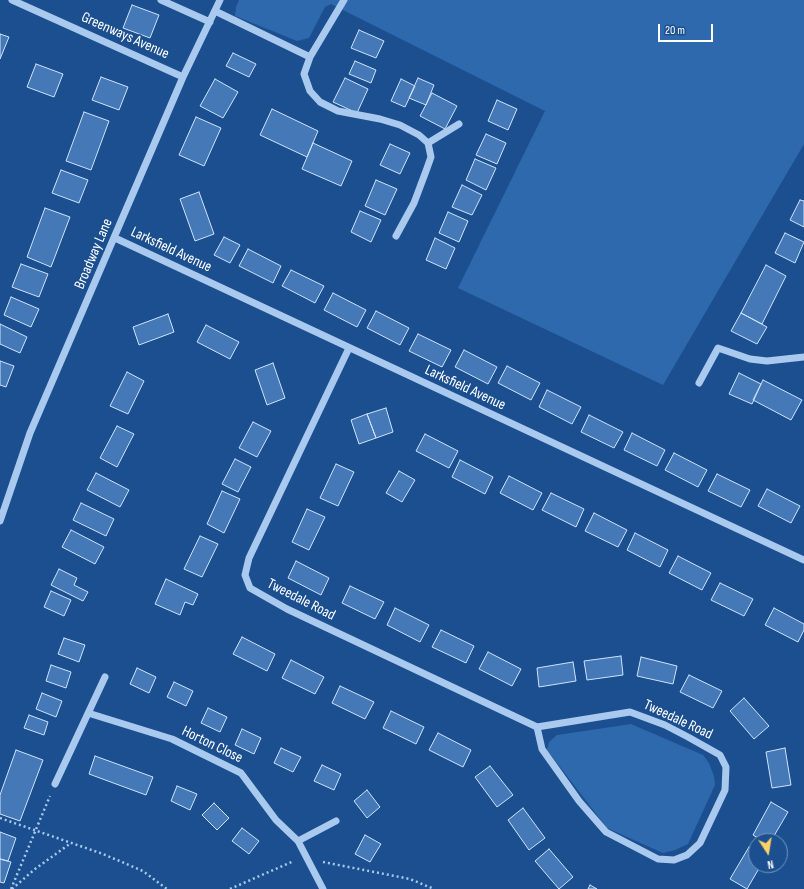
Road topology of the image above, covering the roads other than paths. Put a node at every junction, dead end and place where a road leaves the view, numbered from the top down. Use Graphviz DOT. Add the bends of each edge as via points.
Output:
graph roads {
  1 [pos="12,0"];
  2 [pos="161,0"];
  3 [pos="220,0"];
  4 [pos="344,0"];
  5 [pos="215,12"];
  6 [pos="210,22"];
  7 [pos="310,57"];
  8 [pos="183,77"];
  9 [pos="459,124"];
  10 [pos="428,143"];
  11 [pos="396,236"];
  12 [pos="115,238"];
  13 [pos="349,348"];
  14 [pos="804,357"];
  15 [pos="699,383"];
  16 [pos="0,521"];
  17 [pos="804,560"];
  18 [pos="105,678"];
  19 [pos="88,714"];
  20 [pos="536,727"];
  21 [pos="55,784"];
  22 [pos="336,821"];
  23 [pos="298,841"];
  24 [pos="323,889"];
  1 -- 8 [label="street, Greenways Avenue"];
  2 -- 6 [label="street"];
  3 -- 5 [label="street, Broadway Lane"];
  4 -- 7 [label="street"];
  5 -- 6 [label="street, Broadway Lane"];
  5 -- 7 [label="street"];
  6 -- 8 [label="street, Broadway Lane"];
  7 -- 10 [label="street" via="304,74 310,91 320,102 338,111 400,125"];
  8 -- 12 [label="street, Broadway Lane"];
  9 -- 10 [label="street"];
  10 -- 11 [label="street" via="431,157 414,203"];
  12 -- 13 [label="street, Larksfield Avenue"];
  12 -- 16 [label="street, Broadway Lane" via="30,433"];
  13 -- 17 [label="street, Larksfield Avenue"];
  13 -- 20 [label="street, Tweedale Road" via="249,558 245,575 250,588 287,609"];
  14 -- 15 [label="street" via="767,361 750,359 718,348"];
  18 -- 19 [label="street"];
  19 -- 21 [label="street"];
  19 -- 23 [label="street, Horton Close" via="172,739 241,773 276,820"];
  20 -- 20 [label="street, Tweedale Road" via="630,712 665,725 720,755 726,766 725,790 700,843 687,855 674,860 658,859 606,832 579,801 542,749"];
  22 -- 23 [label="street"];
  23 -- 24 [label="street, Horton Close"];
}
